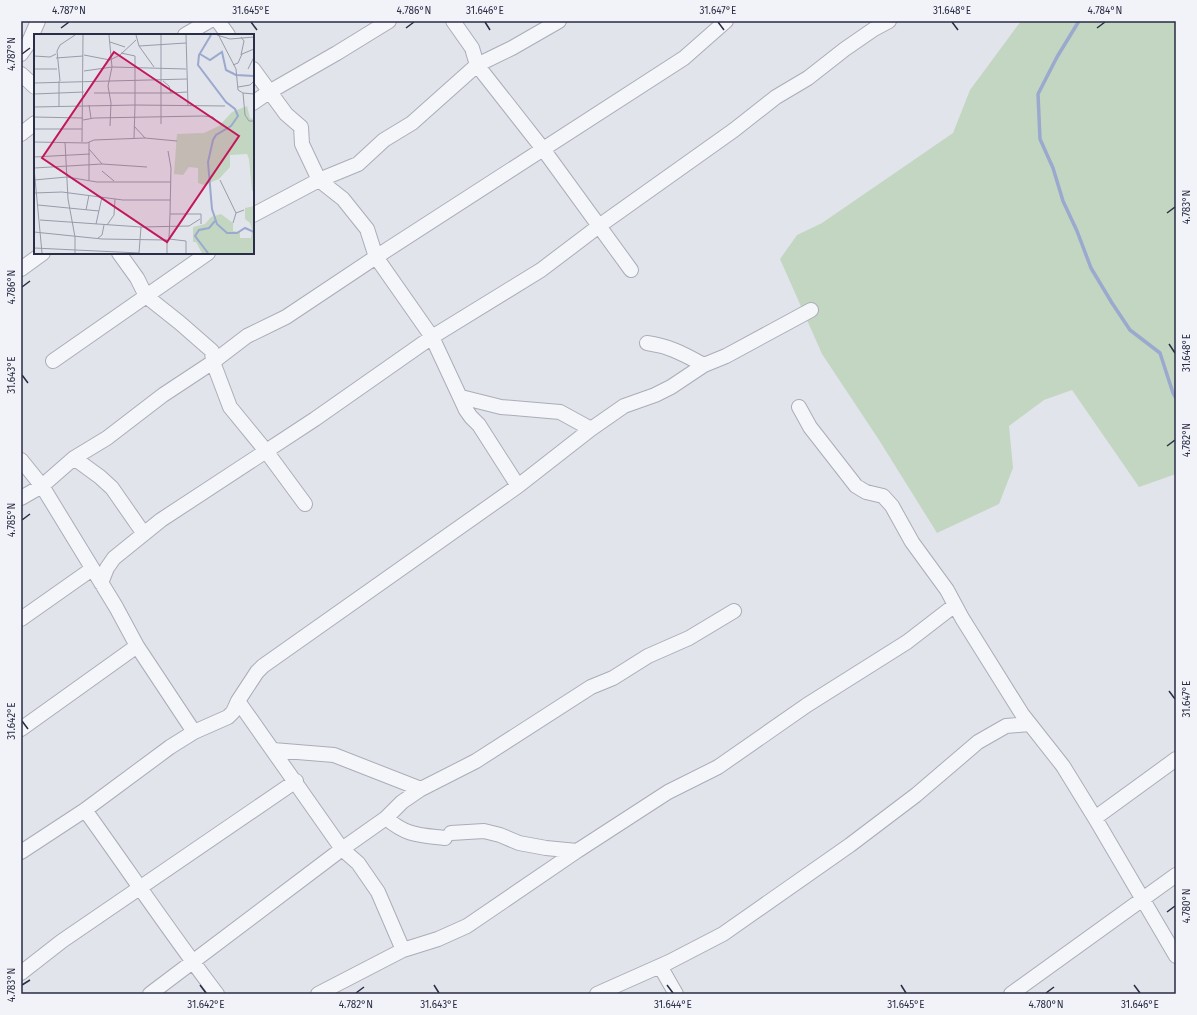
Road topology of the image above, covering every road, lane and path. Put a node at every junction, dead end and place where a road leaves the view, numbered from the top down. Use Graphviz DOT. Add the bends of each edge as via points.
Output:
graph roads {
  1 [pos="38,21"];
  2 [pos="209,21"];
  3 [pos="218,21"];
  4 [pos="389,21"];
  5 [pos="453,21"];
  6 [pos="559,21"];
  7 [pos="725,21"];
  8 [pos="889,21"];
  9 [pos="186,34"];
  10 [pos="227,34"];
  11 [pos="21,54"];
  12 [pos="477,65"];
  13 [pos="254,70"];
  14 [pos="21,74"];
  15 [pos="34,86"];
  16 [pos="269,92"];
  17 [pos="254,102"];
  18 [pos="34,125"];
  19 [pos="21,134"];
  20 [pos="543,149"];
  21 [pos="319,180"];
  22 [pos="254,214"];
  23 [pos="599,226"];
  24 [pos="42,254"];
  25 [pos="120,254"];
  26 [pos="207,254"];
  27 [pos="376,257"];
  28 [pos="21,269"];
  29 [pos="631,270"];
  30 [pos="146,296"];
  31 [pos="811,310"];
  32 [pos="432,337"];
  33 [pos="647,343"];
  34 [pos="53,361"];
  35 [pos="213,362"];
  36 [pos="704,365"];
  37 [pos="460,397"];
  38 [pos="799,407"];
  39 [pos="591,429"];
  40 [pos="266,452"];
  41 [pos="74,458"];
  42 [pos="21,460"];
  43 [pos="42,486"];
  44 [pos="518,486"];
  45 [pos="21,498"];
  46 [pos="305,504"];
  47 [pos="144,534"];
  48 [pos="92,569"];
  49 [pos="101,584"];
  50 [pos="955,605"];
  51 [pos="734,611"];
  52 [pos="21,619"];
  53 [pos="137,646"];
  54 [pos="238,701"];
  55 [pos="1030,724"];
  56 [pos="21,729"];
  57 [pos="194,732"];
  58 [pos="273,750"];
  59 [pos="1176,759"];
  60 [pos="296,781"];
  61 [pos="421,789"];
  62 [pos="85,810"];
  63 [pos="386,818"];
  64 [pos="1095,818"];
  65 [pos="342,849"];
  66 [pos="577,851"];
  67 [pos="21,852"];
  68 [pos="1176,875"];
  69 [pos="140,886"];
  70 [pos="1142,899"];
  71 [pos="403,950"];
  72 [pos="1176,956"];
  73 [pos="192,962"];
  74 [pos="660,966"];
  75 [pos="21,973"];
  76 [pos="150,994"];
  77 [pos="217,994"];
  78 [pos="318,994"];
  79 [pos="597,994"];
  80 [pos="676,994"];
  81 [pos="1012,994"];
  1 -- 11 [label="street"];
  2 -- 9 [label="street"];
  3 -- 10 [label="street"];
  4 -- 16 [label="street"];
  5 -- 12 [label="street" via="472,48"];
  6 -- 12 [label="street"];
  7 -- 20 [label="street" via="684,58"];
  8 -- 23 [label="street" via="845,49 808,78 776,97"];
  12 -- 20 [label="street"];
  12 -- 21 [label="street" via="412,124 384,140 358,164"];
  13 -- 16 [label="street"];
  14 -- 15 [label="street"];
  16 -- 17 [label="street"];
  16 -- 21 [label="street" via="301,128 302,144"];
  18 -- 19 [label="street"];
  20 -- 23 [label="street"];
  20 -- 27 [label="street"];
  21 -- 22 [label="street"];
  21 -- 27 [label="street" via="343,199 367,229"];
  23 -- 29 [label="street"];
  23 -- 32 [label="street" via="541,270"];
  24 -- 28 [label="street"];
  25 -- 30 [label="street"];
  26 -- 30 [label="street"];
  27 -- 32 [label="street"];
  27 -- 35 [label="street" via="286,318 247,336"];
  30 -- 34 [label="street"];
  30 -- 35 [label="street" via="212,351"];
  31 -- 36 [label="street" via="726,356"];
  32 -- 37 [label="street"];
  32 -- 40 [label="street"];
  33 -- 36 [label="street" via="663,345"];
  35 -- 40 [label="street" via="230,407"];
  35 -- 41 [label="street" via="107,438"];
  36 -- 39 [label="street" via="671,387 624,406"];
  37 -- 39 [label="street" via="501,407 560,412"];
  37 -- 44 [label="street"];
  38 -- 50 [label="street" via="810,428 856,486 866,492 883,496 892,506 912,542"];
  39 -- 44 [label="street"];
  40 -- 46 [label="street"];
  40 -- 47 [label="street" via="161,520"];
  41 -- 43 [label="street"];
  41 -- 47 [label="street" via="112,488"];
  42 -- 43 [label="street"];
  43 -- 45 [label="street"];
  43 -- 48 [label="street"];
  44 -- 54 [label="street" via="263,666"];
  47 -- 49 [label="street" via="114,558"];
  48 -- 49 [label="street"];
  48 -- 52 [label="street"];
  49 -- 53 [label="street"];
  50 -- 55 [label="street"];
  50 -- 66 [label="street" via="907,642 807,705 718,766 668,792"];
  51 -- 61 [label="street" via="689,638 648,656 613,678 591,687 476,761"];
  53 -- 56 [label="street"];
  53 -- 57 [label="street"];
  54 -- 57 [label="street" via="228,717"];
  54 -- 58 [label="street"];
  55 -- 64 [label="street" via="1063,766"];
  55 -- 74 [label="street" via="1006,726 978,742 916,795 850,845 722,934"];
  57 -- 62 [label="street"];
  58 -- 60 [label="street"];
  58 -- 61 [label="street" via="334,755"];
  59 -- 64 [label="street"];
  60 -- 65 [label="street"];
  60 -- 69 [label="street"];
  61 -- 63 [label="street" via="402,802"];
  62 -- 67 [label="street"];
  62 -- 69 [label="street"];
  63 -- 65 [label="street"];
  63 -- 66 [label="street" via="396,827 411,834 448,836 484,831 519,844"];
  64 -- 70 [label="street"];
  65 -- 71 [label="street" via="358,863 378,892"];
  65 -- 73 [label="street"];
  66 -- 71 [label="street" via="467,926"];
  68 -- 70 [label="street"];
  69 -- 73 [label="street"];
  69 -- 75 [label="street"];
  70 -- 72 [label="street"];
  70 -- 81 [label="street"];
  71 -- 78 [label="street"];
  73 -- 76 [label="street"];
  73 -- 77 [label="street"];
  74 -- 79 [label="street"];
  74 -- 80 [label="street"];
}
